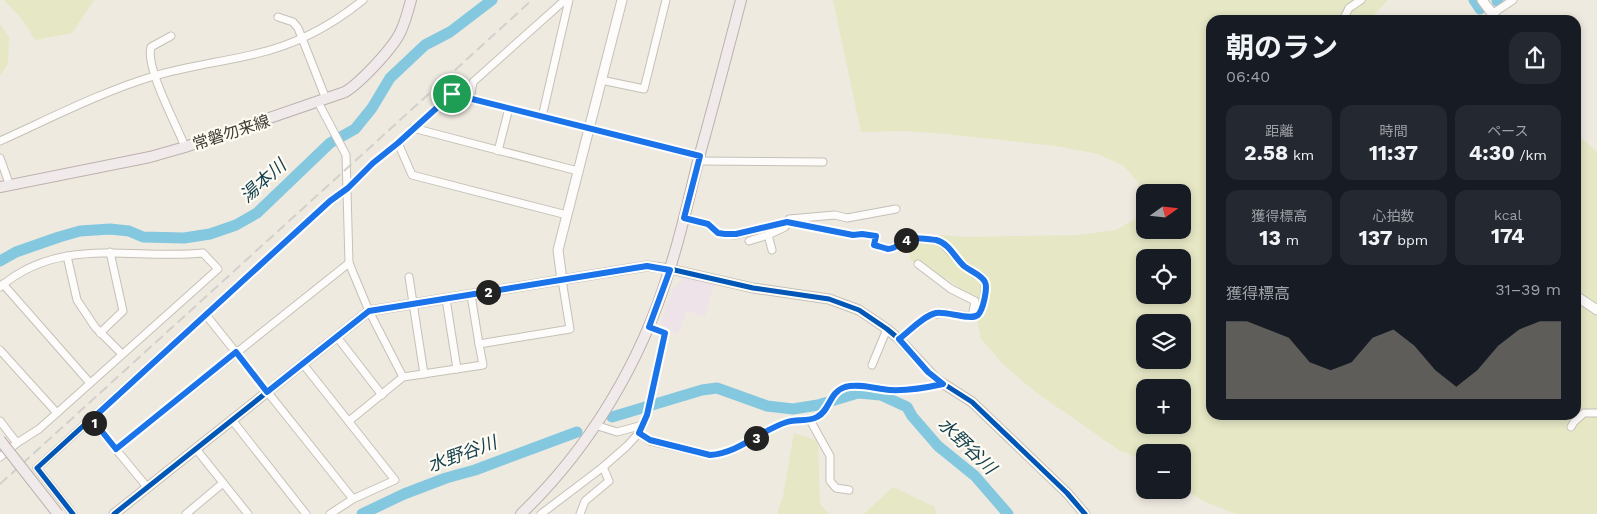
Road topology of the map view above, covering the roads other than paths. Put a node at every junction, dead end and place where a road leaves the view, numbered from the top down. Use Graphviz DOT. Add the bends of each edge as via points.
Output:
graph roads {
  1 [pos="363,0"];
  2 [pos="411,0"];
  3 [pos="565,0"];
  4 [pos="569,0"];
  5 [pos="622,0"];
  6 [pos="666,0"];
  7 [pos="741,0"];
  8 [pos="1361,0"];
  9 [pos="1482,0"];
  10 [pos="1513,0"];
  11 [pos="1345,15"];
  12 [pos="1493,15"];
  13 [pos="1497,15"];
  14 [pos="278,16"];
  15 [pos="171,36"];
  16 [pos="301,38"];
  17 [pos="154,76"];
  18 [pos="601,80"];
  19 [pos="470,99"];
  20 [pos="322,101"];
  21 [pos="509,108"];
  22 [pos="542,117"];
  23 [pos="413,128"];
  24 [pos="589,128"];
  25 [pos="0,141"];
  26 [pos="398,143"];
  27 [pos="185,147"];
  28 [pos="498,151"];
  29 [pos="0,158"];
  30 [pos="699,158"];
  31 [pos="823,162"];
  32 [pos="578,172"];
  33 [pos="5,186"];
  34 [pos="348,188"];
  35 [pos="896,209"];
  36 [pos="567,215"];
  37 [pos="684,218"];
  38 [pos="787,222"];
  39 [pos="768,235"];
  40 [pos="749,241"];
  41 [pos="772,250"];
  42 [pos="110,252"];
  43 [pos="68,256"];
  44 [pos="349,263"];
  45 [pos="918,264"];
  46 [pos="670,270"];
  47 [pos="409,277"];
  48 [pos="562,280"];
  49 [pos="2,286"];
  50 [pos="471,295"];
  51 [pos="446,299"];
  52 [pos="1581,299"];
  53 [pos="413,304"];
  54 [pos="1597,310"];
  55 [pos="369,311"];
  56 [pos="206,315"];
  57 [pos="972,317"];
  58 [pos="649,327"];
  59 [pos="887,329"];
  60 [pos="100,333"];
  61 [pos="337,337"];
  62 [pos="899,339"];
  63 [pos="479,344"];
  64 [pos="0,350"];
  65 [pos="236,352"];
  66 [pos="122,354"];
  67 [pos="303,364"];
  68 [pos="872,365"];
  69 [pos="457,369"];
  70 [pos="424,374"];
  71 [pos="403,377"];
  72 [pos="90,383"];
  73 [pos="943,384"];
  74 [pos="267,392"];
  75 [pos="382,394"];
  76 [pos="57,413"];
  77 [pos="1597,414"];
  78 [pos="1581,416"];
  79 [pos="92,419"];
  80 [pos="232,420"];
  81 [pos="810,420"];
  82 [pos="1576,420"];
  83 [pos="0,421"];
  84 [pos="350,421"];
  85 [pos="595,425"];
  86 [pos="643,426"];
  87 [pos="1571,427"];
  88 [pos="639,433"];
  89 [pos="0,440"];
  90 [pos="17,443"];
  91 [pos="116,449"];
  92 [pos="196,449"];
  93 [pos="0,457"];
  94 [pos="603,467"];
  95 [pos="223,483"];
  96 [pos="147,487"];
  97 [pos="849,490"];
  98 [pos="353,499"];
  99 [pos="58,514"];
  100 [pos="73,514"];
  101 [pos="114,514"];
  102 [pos="186,514"];
  103 [pos="248,514"];
  104 [pos="306,514"];
  105 [pos="330,514"];
  106 [pos="521,514"];
  107 [pos="541,514"];
  108 [pos="580,514"];
  109 [pos="1084,514"];
  1 -- 16 [label="street" via="332,23"];
  2 -- 20 [label="main road, 常磐勿来線" via="395,41 358,83"];
  3 -- 19 [label="street" via="473,82"];
  4 -- 22 [label="street"];
  5 -- 18 [label="street"];
  6 -- 18 [label="street" via="644,89"];
  7 -- 30 [label="main road"];
  8 -- 11 [label="street" via="1348,8"];
  9 -- 12 [label="street"];
  10 -- 13 [label="street"];
  14 -- 16 [label="street" via="293,22"];
  15 -- 17 [label="street" via="150,50"];
  16 -- 17 [label="street" via="256,54"];
  16 -- 20 [label="street"];
  17 -- 25 [label="street"];
  17 -- 27 [label="street"];
  18 -- 24 [label="street"];
  19 -- 21 [label="street"];
  19 -- 23 [label="street" via="452,94"];
  20 -- 27 [label="main road, 常磐勿来線"];
  20 -- 34 [label="street" via="344,150"];
  21 -- 22 [label="street"];
  21 -- 28 [label="street"];
  22 -- 24 [label="street"];
  23 -- 26 [label="street"];
  23 -- 28 [label="street"];
  24 -- 30 [label="street"];
  24 -- 32 [label="street"];
  26 -- 34 [label="street"];
  26 -- 36 [label="street" via="412,175"];
  27 -- 33 [label="main road, 常磐勿来線"];
  28 -- 32 [label="street"];
  29 -- 33 [label="street"];
  30 -- 31 [label="street"];
  30 -- 37 [label="main road"];
  32 -- 36 [label="street"];
  34 -- 44 [label="street"];
  34 -- 56 [label="street"];
  35 -- 38 [label="street" via="847,218 835,215 789,218"];
  36 -- 48 [label="street" via="558,250"];
  37 -- 38 [label="street" via="708,224 718,233 725,234"];
  37 -- 46 [label="main road"];
  38 -- 39 [label="street"];
  38 -- 57 [label="street" via="853,235 876,236 874,245 889,249 909,239 942,243 985,282 982,308"];
  39 -- 40 [label="street"];
  39 -- 41 [label="street"];
  42 -- 43 [label="street"];
  42 -- 60 [label="street" via="124,311"];
  42 -- 66 [label="street" via="203,253 218,269"];
  43 -- 49 [label="street" via="36,265"];
  43 -- 60 [label="street" via="77,300"];
  44 -- 55 [label="street"];
  44 -- 65 [label="street"];
  45 -- 57 [label="street" via="951,289 975,301"];
  46 -- 48 [label="street" via="647,266"];
  46 -- 58 [label="main road"];
  46 -- 59 [label="street" via="752,288 829,298 859,310"];
  47 -- 53 [label="street"];
  48 -- 50 [label="street"];
  48 -- 63 [label="street" via="570,329"];
  49 -- 72 [label="street"];
  50 -- 51 [label="street"];
  50 -- 63 [label="street"];
  51 -- 53 [label="street"];
  51 -- 69 [label="street"];
  52 -- 54 [label="street"];
  53 -- 55 [label="street"];
  53 -- 70 [label="street"];
  55 -- 61 [label="street"];
  55 -- 71 [label="street"];
  56 -- 65 [label="street"];
  56 -- 79 [label="street"];
  57 -- 62 [label="street" via="946,313 930,315"];
  58 -- 85 [label="main road"];
  58 -- 86 [label="street" via="665,333"];
  59 -- 62 [label="street"];
  59 -- 68 [label="street"];
  60 -- 66 [label="street"];
  61 -- 67 [label="street"];
  61 -- 75 [label="street"];
  62 -- 73 [label="street"];
  63 -- 69 [label="street" via="483,365"];
  64 -- 76 [label="street"];
  65 -- 74 [label="street"];
  65 -- 91 [label="street"];
  66 -- 72 [label="street"];
  67 -- 74 [label="street"];
  67 -- 84 [label="street"];
  69 -- 70 [label="street"];
  70 -- 71 [label="street"];
  71 -- 75 [label="street"];
  72 -- 76 [label="street"];
  73 -- 81 [label="street" via="913,391 849,386 832,397 819,417"];
  73 -- 109 [label="street" via="972,402"];
  74 -- 80 [label="street"];
  74 -- 98 [label="street"];
  75 -- 84 [label="street"];
  76 -- 90 [label="street"];
  77 -- 78 [label="street"];
  79 -- 91 [label="street"];
  79 -- 100 [label="street" via="37,468"];
  80 -- 92 [label="street"];
  80 -- 104 [label="street"];
  81 -- 88 [label="street" via="786,422 715,455 650,440"];
  81 -- 97 [label="street" via="830,456 830,481 836,488"];
  82 -- 87 [label="street"];
  83 -- 90 [label="street"];
  84 -- 98 [label="street" via="395,480"];
  85 -- 86 [label="street" via="617,432"];
  85 -- 106 [label="main road" via="584,443"];
  86 -- 88 [label="street"];
  88 -- 94 [label="street"];
  89 -- 99 [label="main road, bridge"];
  90 -- 93 [label="street"];
  91 -- 96 [label="street"];
  92 -- 95 [label="street"];
  92 -- 96 [label="street"];
  94 -- 107 [label="street"];
  94 -- 108 [label="street" via="610,481 585,501"];
  95 -- 102 [label="street"];
  95 -- 103 [label="street"];
  96 -- 101 [label="street"];
  98 -- 105 [label="street"];
}
